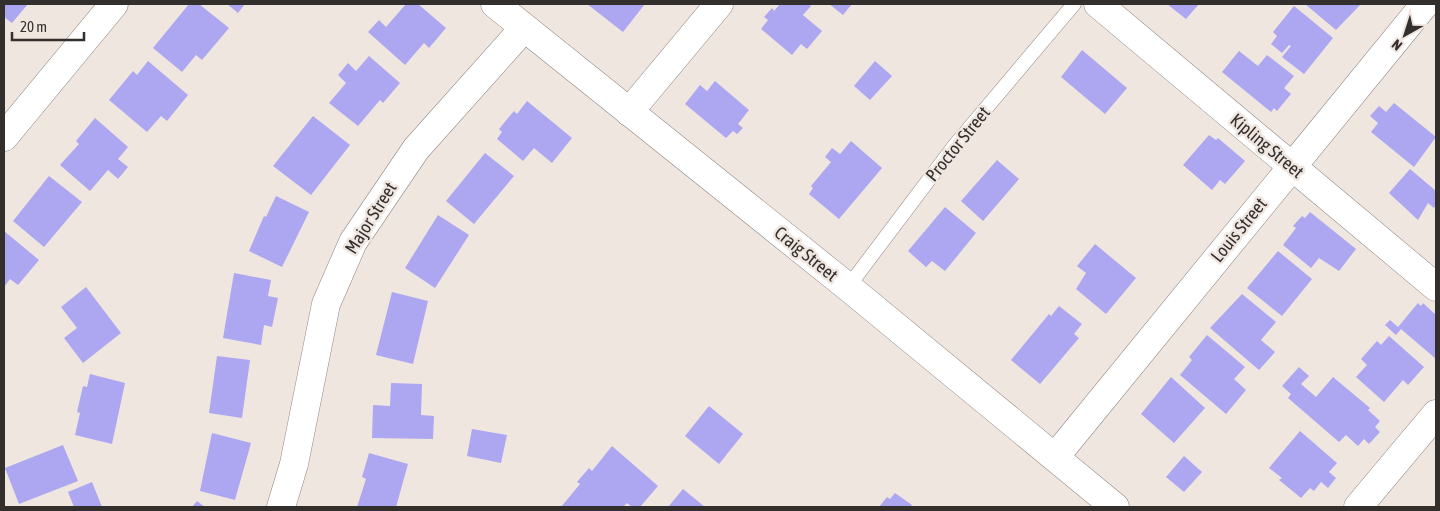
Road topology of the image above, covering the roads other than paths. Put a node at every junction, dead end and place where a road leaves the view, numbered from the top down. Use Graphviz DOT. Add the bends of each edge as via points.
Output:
graph roads {
  1 [pos="114,4"];
  2 [pos="495,4"];
  3 [pos="719,4"];
  4 [pos="1074,4"];
  5 [pos="1098,4"];
  6 [pos="1425,4"];
  7 [pos="524,28"];
  8 [pos="629,112"];
  9 [pos="4,137"];
  10 [pos="1291,166"];
  11 [pos="848,287"];
  12 [pos="1436,287"];
  13 [pos="1436,414"];
  14 [pos="1055,457"];
  15 [pos="281,507"];
  16 [pos="1115,507"];
  17 [pos="1358,507"];
  1 -- 9 [label="street"];
  2 -- 7 [label="street, Craig Street"];
  3 -- 8 [label="street"];
  4 -- 11 [label="lane, Proctor Street" via="956,145"];
  5 -- 10 [label="street, Kipling Street"];
  6 -- 10 [label="street, Louis Street"];
  7 -- 8 [label="street, Craig Street"];
  7 -- 15 [label="street, Major Street" via="416,148 353,242 326,304 294,464"];
  8 -- 11 [label="street, Craig Street"];
  10 -- 12 [label="street, Kipling Street"];
  10 -- 14 [label="street, Louis Street"];
  11 -- 14 [label="street, Craig Street"];
  13 -- 17 [label="street"];
  14 -- 16 [label="street, Craig Street"];
}
